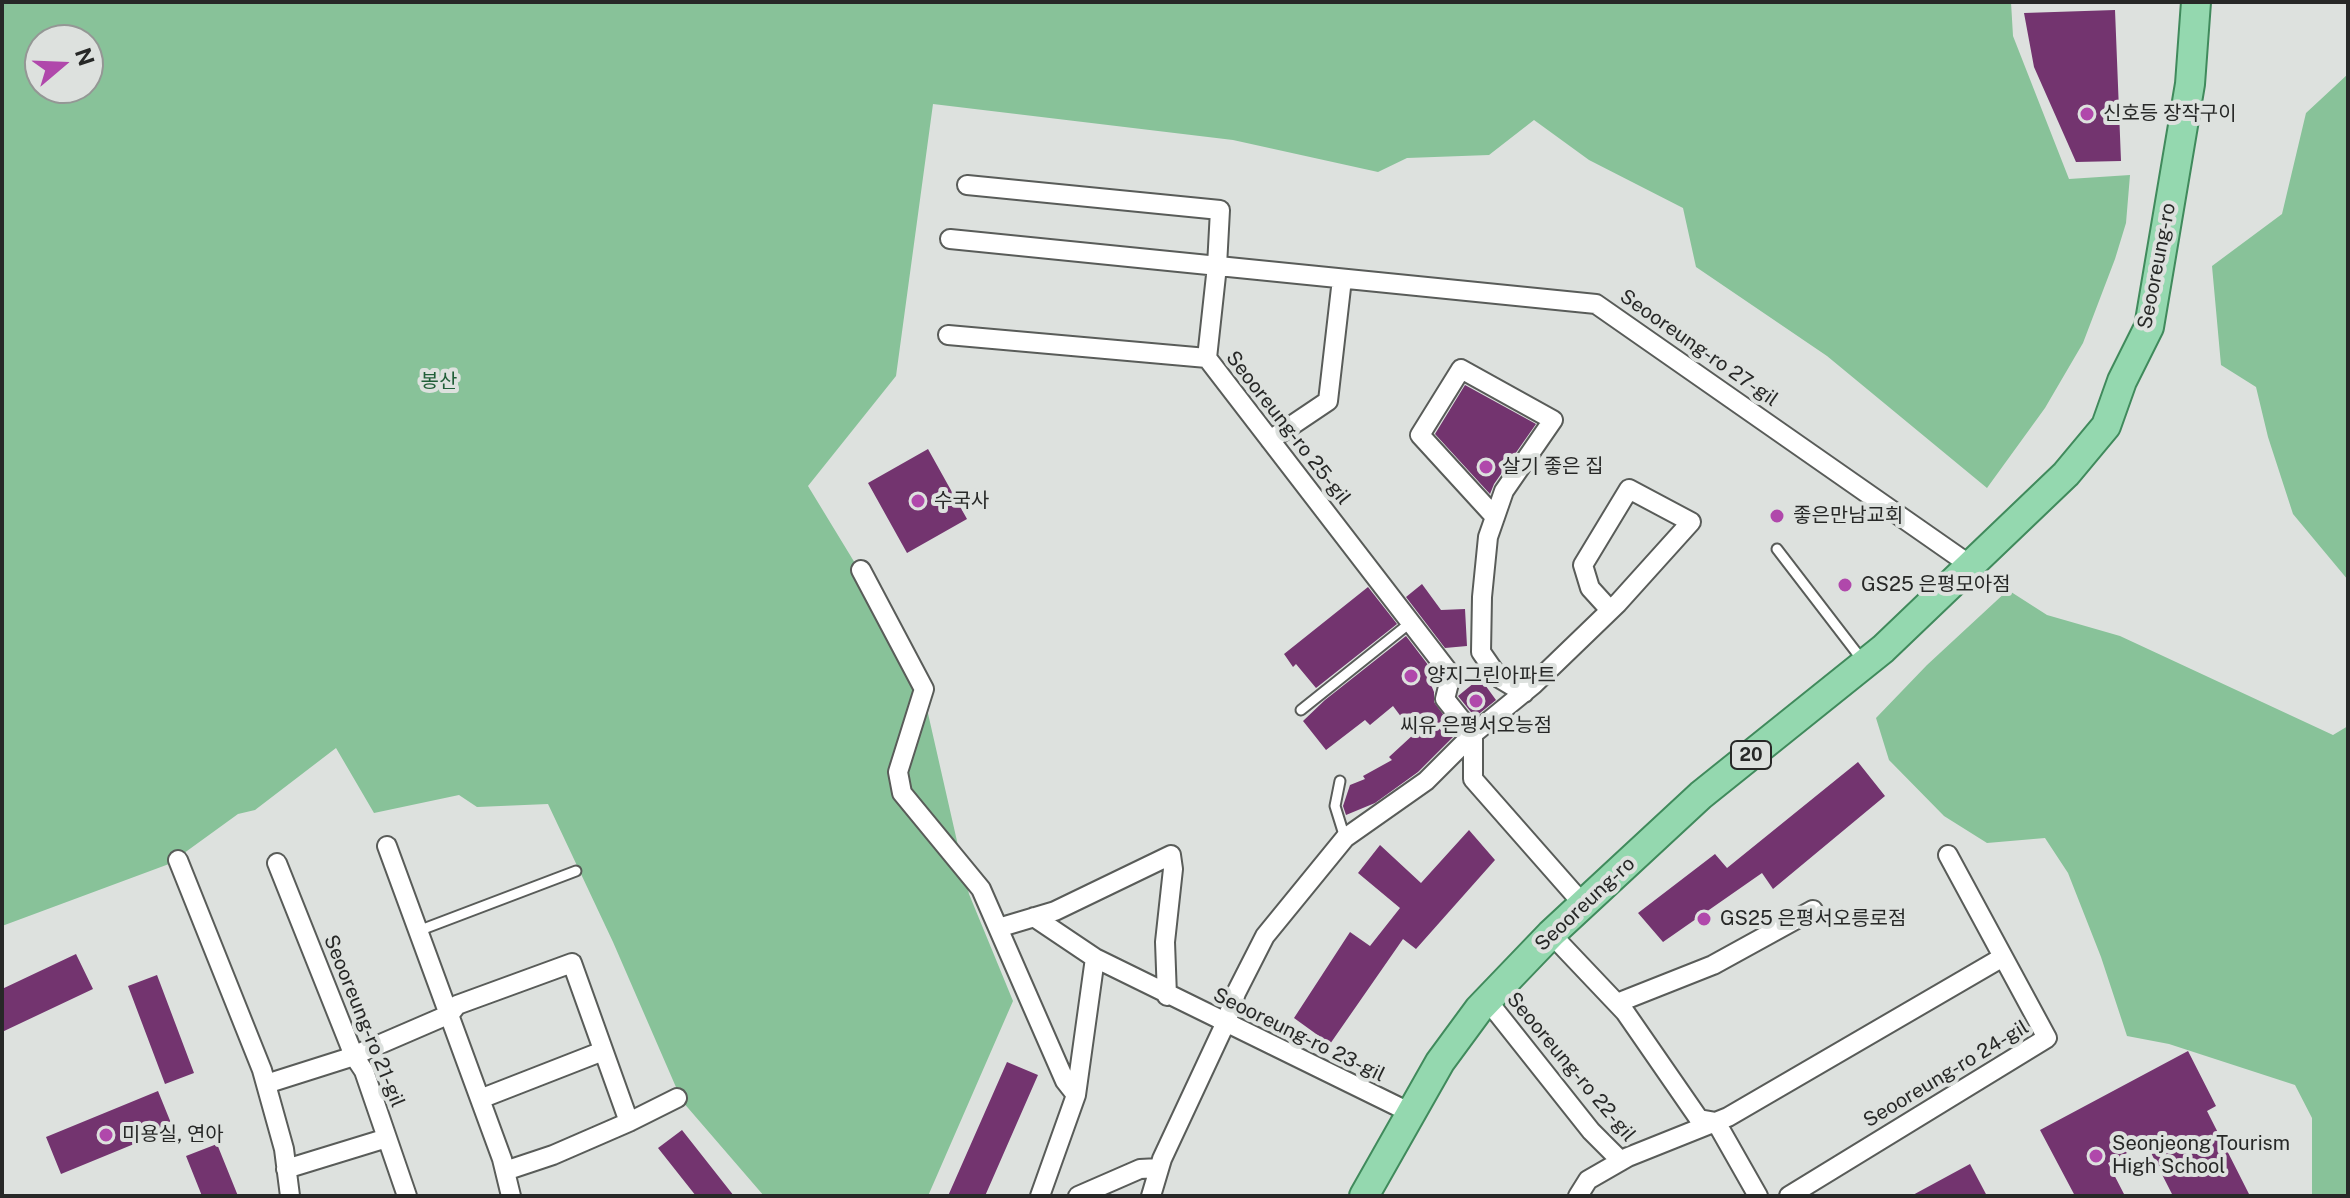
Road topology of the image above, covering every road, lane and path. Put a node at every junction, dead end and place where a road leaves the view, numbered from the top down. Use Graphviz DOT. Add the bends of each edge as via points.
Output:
graph roads {
  1 [pos="2196,2"];
  2 [pos="967,185"];
  3 [pos="950,239"];
  4 [pos="1217,266"];
  5 [pos="1342,279"];
  6 [pos="948,335"];
  7 [pos="1207,358"];
  8 [pos="1270,440"];
  9 [pos="1495,517"];
  10 [pos="1777,549"];
  11 [pos="1970,565"];
  12 [pos="861,570"];
  13 [pos="1610,610"];
  14 [pos="1410,623"];
  15 [pos="1865,663"];
  16 [pos="1524,693"];
  17 [pos="1301,710"];
  18 [pos="1473,734"];
  19 [pos="1340,781"];
  20 [pos="1345,838"];
  21 [pos="387,846"];
  22 [pos="1948,855"];
  23 [pos="178,860"];
  24 [pos="277,863"];
  25 [pos="576,871"];
  26 [pos="1583,904"];
  27 [pos="1813,910"];
  28 [pos="1034,917"];
  29 [pos="998,928"];
  30 [pos="418,931"];
  31 [pos="1551,934"];
  32 [pos="2003,957"];
  33 [pos="1095,958"];
  34 [pos="1167,996"];
  35 [pos="1487,1000"];
  36 [pos="1617,1003"];
  37 [pos="450,1014"];
  38 [pos="1226,1022"];
  39 [pos="603,1051"];
  40 [pos="354,1056"];
  41 [pos="266,1084"];
  42 [pos="1076,1095"];
  43 [pos="677,1098"];
  44 [pos="480,1099"];
  45 [pos="1411,1113"];
  46 [pos="629,1122"];
  47 [pos="1716,1122"];
  48 [pos="387,1138"];
  49 [pos="1621,1161"];
  50 [pos="1159,1168"];
  51 [pos="286,1169"];
  52 [pos="505,1171"];
  53 [pos="290,1196"];
  54 [pos="407,1196"];
  55 [pos="511,1196"];
  56 [pos="1040,1196"];
  57 [pos="1078,1196"];
  58 [pos="1151,1196"];
  59 [pos="1366,1196"];
  60 [pos="1578,1196"];
  61 [pos="1758,1196"];
  62 [pos="1789,1196"];
  1 -- 11 [label="main road, Seooreung-ro / 20" via="2190,84 2149,327 2106,426 2066,474"];
  2 -- 4 [label="street" via="1220,210"];
  3 -- 4 [label="street, Seooreung-ro 27-gil"];
  4 -- 5 [label="street, Seooreung-ro 27-gil"];
  4 -- 7 [label="street"];
  5 -- 8 [label="street" via="1328,401"];
  5 -- 11 [label="street, Seooreung-ro 27-gil" via="1596,304"];
  6 -- 7 [label="street, Seooreung-ro 25-gil"];
  7 -- 8 [label="street, Seooreung-ro 25-gil"];
  8 -- 14 [label="street, Seooreung-ro 25-gil"];
  9 -- 9 [label="street" via="1504,491 1553,420 1461,369 1420,435"];
  9 -- 16 [label="street" via="1488,537 1481,652 1499,678"];
  10 -- 15 [label="lane"];
  11 -- 15 [label="main road, Seooreung-ro / 20"];
  12 -- 29 [label="street" via="924,689 898,772 902,793 981,889"];
  13 -- 13 [label="street" via="1691,522 1629,489 1583,565 1590,588"];
  13 -- 16 [label="street"];
  14 -- 17 [label="lane"];
  14 -- 18 [label="street, Seooreung-ro 25-gil" via="1451,675 1445,699"];
  15 -- 26 [label="main road, Seooreung-ro / 20" via="1701,795"];
  16 -- 18 [label="street"];
  18 -- 20 [label="street" via="1426,781"];
  18 -- 26 [label="street" via="1473,779"];
  19 -- 20 [label="lane" via="1335,806"];
  20 -- 38 [label="street" via="1265,936"];
  21 -- 30 [label="street"];
  22 -- 32 [label="street, Seooreung-ro 24-gil"];
  23 -- 41 [label="street"];
  24 -- 40 [label="street, Seooreung-ro 21-gil"];
  25 -- 30 [label="lane"];
  26 -- 31 [label="main road, Seooreung-ro / 20"];
  27 -- 36 [label="street" via="1713,965"];
  28 -- 29 [label="street"];
  28 -- 33 [label="street, Seooreung-ro 23-gil"];
  28 -- 34 [label="street" via="1171,855"];
  29 -- 42 [label="street" via="1065,1081"];
  30 -- 37 [label="street"];
  31 -- 35 [label="main road, Seooreung-ro / 20"];
  31 -- 36 [label="street"];
  32 -- 47 [label="street"];
  32 -- 62 [label="street, Seooreung-ro 24-gil" via="2047,1038"];
  33 -- 34 [label="street, Seooreung-ro 23-gil"];
  33 -- 42 [label="street"];
  34 -- 38 [label="street, Seooreung-ro 23-gil"];
  35 -- 45 [label="main road, Seooreung-ro / 20" via="1440,1062"];
  35 -- 49 [label="street, Seooreung-ro 22-gil"];
  36 -- 47 [label="street" via="1699,1119"];
  37 -- 39 [label="street" via="457,1005 572,963"];
  37 -- 40 [label="street"];
  37 -- 44 [label="street"];
  38 -- 45 [label="street, Seooreung-ro 23-gil"];
  38 -- 50 [label="street"];
  39 -- 44 [label="street"];
  39 -- 46 [label="street"];
  40 -- 41 [label="street"];
  40 -- 48 [label="street, Seooreung-ro 21-gil"];
  41 -- 51 [label="street"];
  42 -- 56 [label="street"];
  43 -- 46 [label="street"];
  44 -- 52 [label="street"];
  45 -- 59 [label="main road, Seooreung-ro / 20"];
  46 -- 52 [label="street"];
  47 -- 49 [label="street, Seooreung-ro 22-gil"];
  47 -- 61 [label="street"];
  48 -- 51 [label="street"];
  48 -- 54 [label="street, Seooreung-ro 21-gil"];
  49 -- 60 [label="street, Seooreung-ro 22-gil" via="1588,1180"];
  50 -- 57 [label="street" via="1140,1169"];
  50 -- 58 [label="street"];
  51 -- 53 [label="street"];
  52 -- 55 [label="street"];
}
